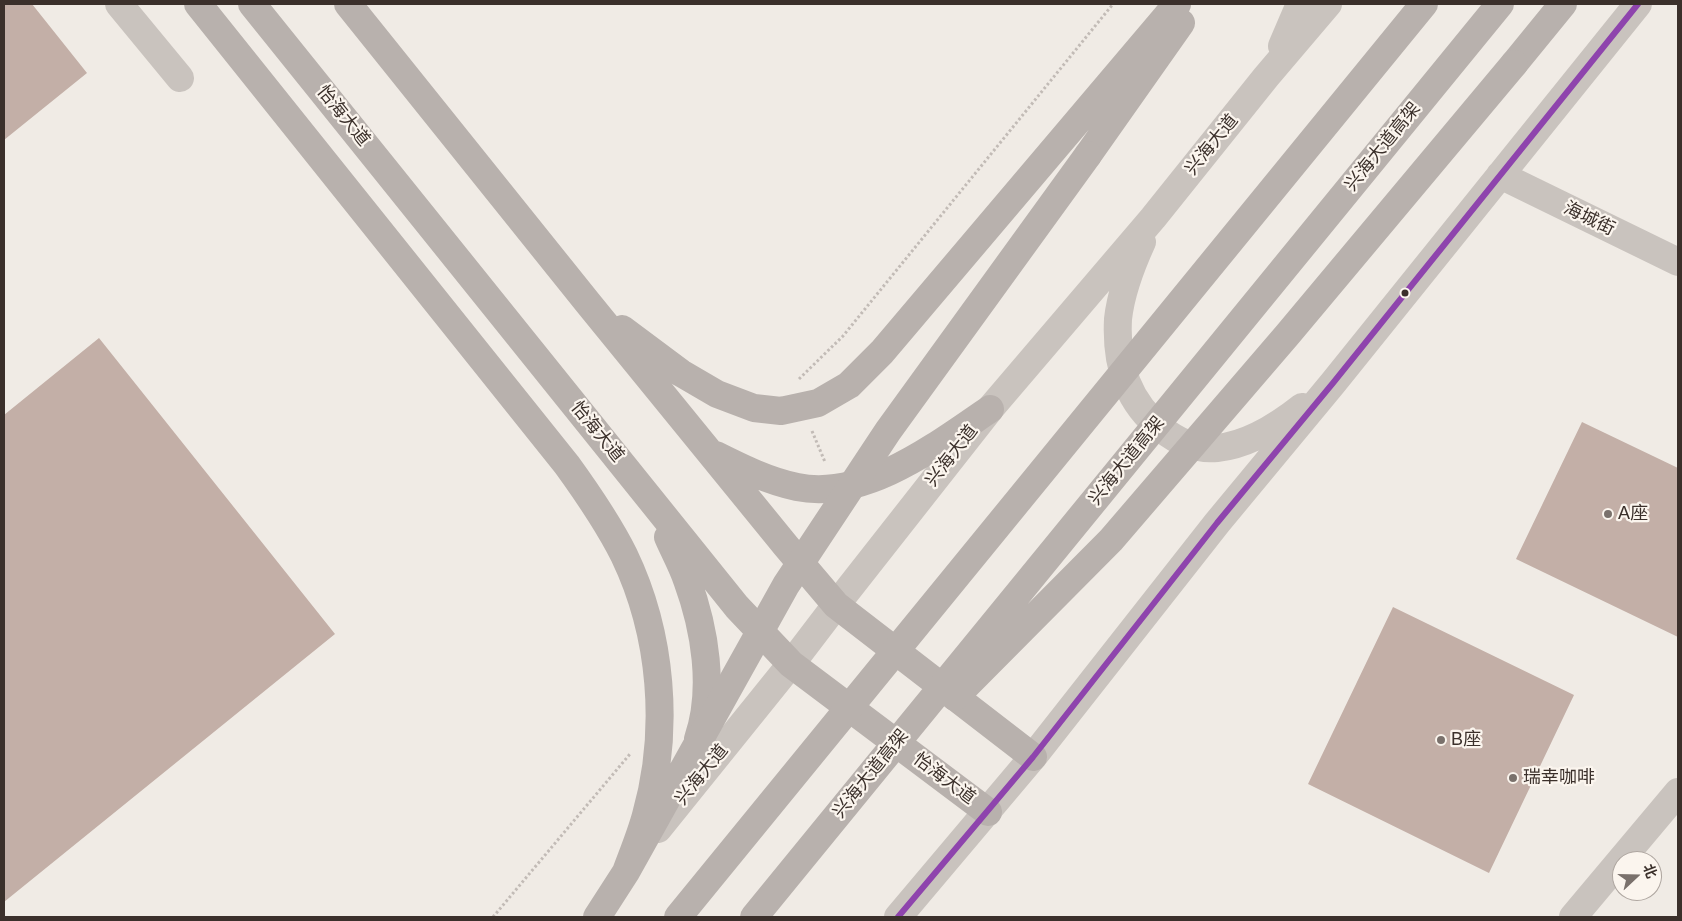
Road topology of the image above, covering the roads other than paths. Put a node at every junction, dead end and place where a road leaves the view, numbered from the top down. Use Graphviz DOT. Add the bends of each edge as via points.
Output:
graph roads {
  1 [pos="119,4"];
  2 [pos="198,4"];
  3 [pos="252,4"];
  4 [pos="348,4"];
  5 [pos="1177,4"];
  6 [pos="1195,4"];
  7 [pos="1300,4"];
  8 [pos="1328,4"];
  9 [pos="1424,4"];
  10 [pos="1500,4"];
  11 [pos="1563,4"];
  12 [pos="1638,4"];
  13 [pos="1266,77"];
  14 [pos="180,78"];
  15 [pos="1500,175"];
  16 [pos="1153,218"];
  17 [pos="1678,262"];
  18 [pos="588,303"];
  19 [pos="1333,383"];
  20 [pos="990,409"];
  21 [pos="709,452"];
  22 [pos="649,498"];
  23 [pos="836,604"];
  24 [pos="792,664"];
  25 [pos="1033,757"];
  26 [pos="1678,792"];
  27 [pos="676,808"];
  28 [pos="843,809"];
  29 [pos="988,812"];
  30 [pos="626,872"];
  31 [pos="588,917"];
  32 [pos="598,917"];
  33 [pos="678,917"];
  34 [pos="754,917"];
  35 [pos="898,917"];
  36 [pos="1572,917"];
  1 -- 14 [label="street"];
  2 -- 30 [label="main road, bridge" via="567,465 600,511 624,556 643,604 654,652 659,698 658,752 648,805"];
  3 -- 22 [label="main road, 怡海大道"];
  4 -- 18 [label="main road"];
  5 -- 18 [label="main road" via="882,352 849,385 818,403 781,411 754,408 717,394 682,373"];
  6 -- 30 [label="main road, bridge" via="888,431 786,585"];
  7 -- 13 [label="street"];
  8 -- 13 [label="street, 兴海大道"];
  9 -- 33 [label="main road, bridge"];
  10 -- 28 [label="main road, 兴海大道高架, bridge"];
  11 -- 28 [label="main road, bridge" via="1288,334 1111,540"];
  12 -- 15 [label="street"];
  13 -- 16 [label="street, 兴海大道"];
  15 -- 17 [label="street, 海城街"];
  15 -- 19 [label="street"];
  16 -- 19 [label="street" via="1126,283 1118,318 1119,349 1126,382 1157,426 1197,448 1235,445 1280,423"];
  16 -- 20 [label="street, 兴海大道"];
  18 -- 21 [label="main road"];
  19 -- 25 [label="street"];
  20 -- 21 [label="main road" via="900,466 870,480 834,488 799,487 758,476"];
  20 -- 23 [label="street, 兴海大道"];
  21 -- 23 [label="main road"];
  22 -- 24 [label="main road, 怡海大道" via="737,607"];
  22 -- 27 [label="main road" via="687,578 702,627 706,680 704,723"];
  23 -- 24 [label="street, 兴海大道"];
  23 -- 25 [label="main road"];
  24 -- 27 [label="street, 兴海大道"];
  24 -- 29 [label="main road, 怡海大道"];
  25 -- 29 [label="street"];
  26 -- 36 [label="street"];
  27 -- 31 [label="street, 兴海大道"];
  28 -- 34 [label="main road, 兴海大道高架, bridge"];
  29 -- 35 [label="street"];
  30 -- 32 [label="main road, bridge"];
}
